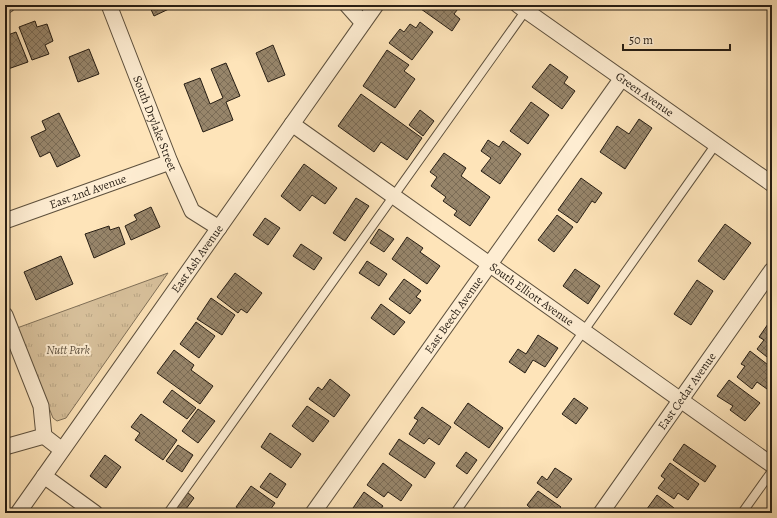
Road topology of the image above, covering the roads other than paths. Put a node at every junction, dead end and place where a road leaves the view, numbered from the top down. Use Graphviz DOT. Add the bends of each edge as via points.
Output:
graph roads {
  1 [pos="109,5"];
  2 [pos="347,5"];
  3 [pos="376,5"];
  4 [pos="522,8"];
  5 [pos="363,23"];
  6 [pos="622,78"];
  7 [pos="292,124"];
  8 [pos="716,144"];
  9 [pos="170,162"];
  10 [pos="772,184"];
  11 [pos="393,196"];
  12 [pos="5,221"];
  13 [pos="219,228"];
  14 [pos="490,265"];
  15 [pos="772,270"];
  16 [pos="5,315"];
  17 [pos="583,331"];
  18 [pos="680,400"];
  19 [pos="44,436"];
  20 [pos="5,447"];
  21 [pos="62,450"];
  22 [pos="772,465"];
  23 [pos="772,471"];
  24 [pos="44,476"];
  25 [pos="18,513"];
  26 [pos="95,513"];
  27 [pos="168,513"];
  28 [pos="312,513"];
  29 [pos="455,513"];
  30 [pos="601,513"];
  31 [pos="742,513"];
  1 -- 9 [label="street, South Drylake Street"];
  2 -- 5 [label="street"];
  3 -- 5 [label="street, East Ash Avenue"];
  4 -- 6 [label="street, Green Avenue"];
  4 -- 11 [label="lane"];
  5 -- 7 [label="street, East Ash Avenue"];
  6 -- 8 [label="street, Green Avenue"];
  6 -- 14 [label="street, East Beech Avenue"];
  7 -- 11 [label="street, South Elliott Avenue"];
  7 -- 13 [label="street, East Ash Avenue"];
  8 -- 10 [label="street, Green Avenue"];
  8 -- 17 [label="lane"];
  9 -- 12 [label="street, East 2nd Avenue"];
  9 -- 13 [label="street, South Drylake Street" via="192,211"];
  11 -- 14 [label="street, South Elliott Avenue"];
  11 -- 27 [label="lane"];
  13 -- 21 [label="street, East Ash Avenue"];
  14 -- 17 [label="street, South Elliott Avenue"];
  14 -- 28 [label="street, East Beech Avenue"];
  15 -- 18 [label="street, East Cedar Avenue"];
  16 -- 19 [label="street" via="41,406"];
  17 -- 18 [label="street, South Elliott Avenue"];
  17 -- 29 [label="lane"];
  18 -- 22 [label="street, South Elliott Avenue"];
  18 -- 30 [label="street, East Cedar Avenue"];
  19 -- 20 [label="street"];
  19 -- 21 [label="street"];
  21 -- 24 [label="street, East Ash Avenue"];
  23 -- 31 [label="lane"];
  24 -- 25 [label="street, East Ash Avenue"];
  24 -- 26 [label="street"];
}
